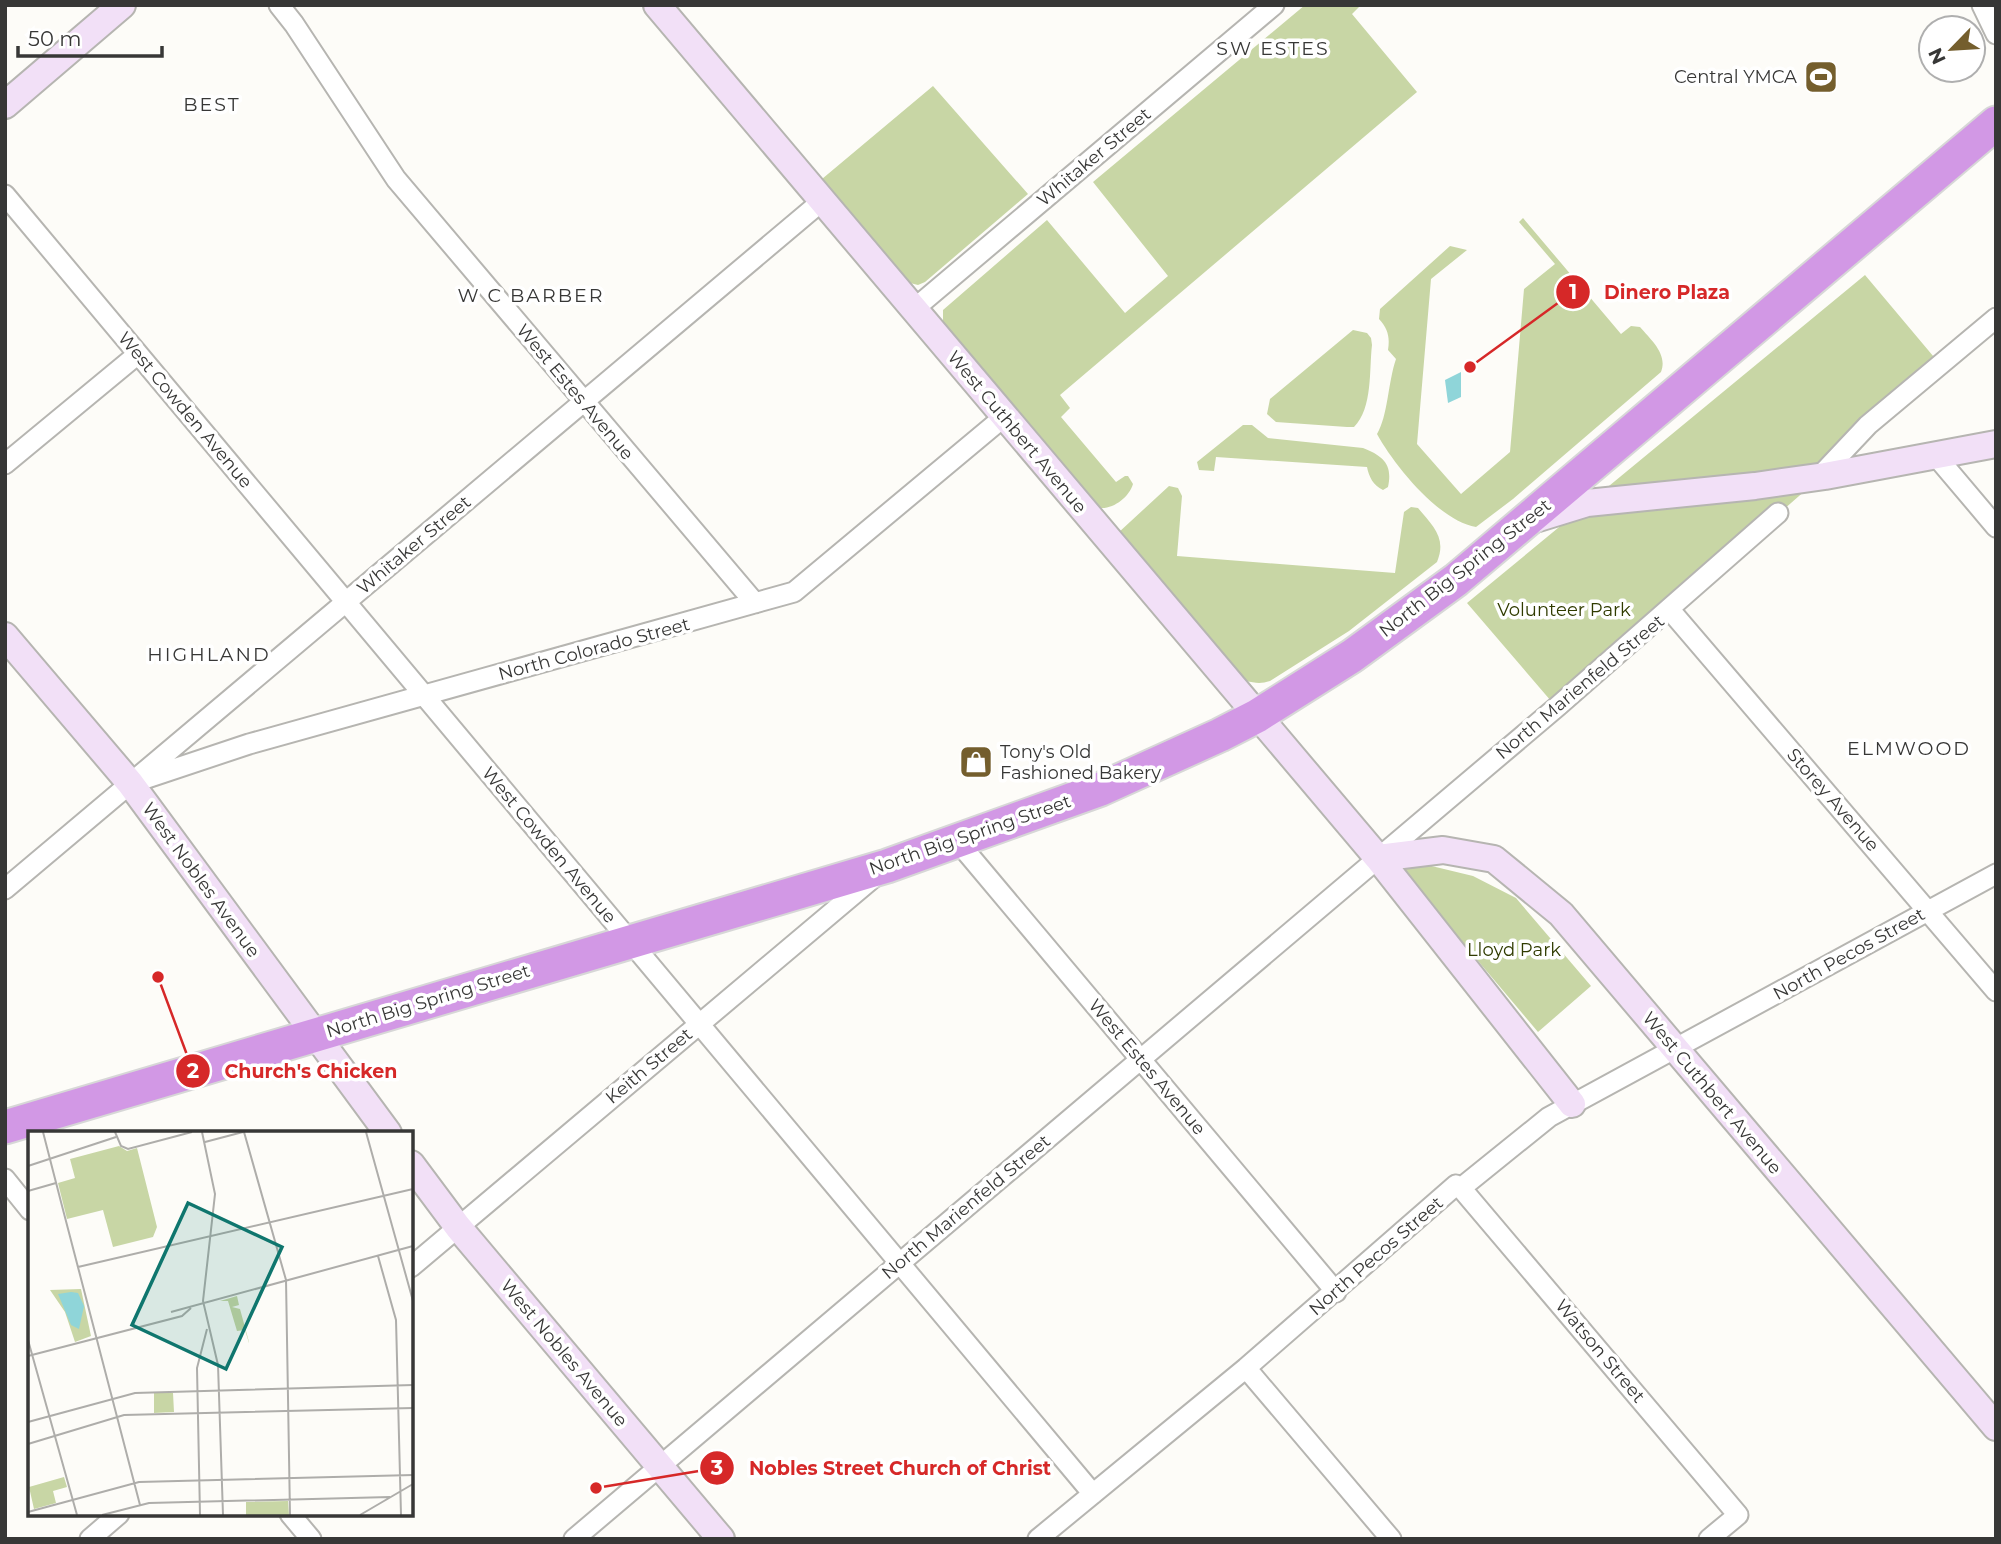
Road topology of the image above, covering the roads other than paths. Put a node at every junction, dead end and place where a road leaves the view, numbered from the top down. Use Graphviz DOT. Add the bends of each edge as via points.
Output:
graph roads {
  1 [pos="122,5"];
  2 [pos="279,5"];
  3 [pos="657,5"];
  4 [pos="1274,5"];
  5 [pos="1982,5"];
  6 [pos="1996,34"];
  7 [pos="5,105"];
  8 [pos="1996,123"];
  9 [pos="5,195"];
  10 [pos="822,201"];
  11 [pos="914,309"];
  12 [pos="1996,318"];
  13 [pos="138,354"];
  14 [pos="583,401"];
  15 [pos="1005,416"];
  16 [pos="1996,444"];
  17 [pos="1936,456"];
  18 [pos="5,464"];
  19 [pos="1819,477"];
  20 [pos="1778,513"];
  21 [pos="1527,522"];
  22 [pos="1996,527"];
  23 [pos="346,603"];
  24 [pos="755,603"];
  25 [pos="1670,610"];
  26 [pos="5,636"];
  27 [pos="424,696"];
  28 [pos="1257,716"];
  29 [pos="130,783"];
  30 [pos="958,842"];
  31 [pos="1378,858"];
  32 [pos="887,866"];
  33 [pos="1996,874"];
  34 [pos="5,889"];
  35 [pos="1928,911"];
  36 [pos="629,940"];
  37 [pos="1996,990"];
  38 [pos="699,1024"];
  39 [pos="315,1034"];
  40 [pos="1675,1049"];
  41 [pos="1140,1060"];
  42 [pos="1572,1104"];
  43 [pos="5,1127"];
  44 [pos="387,1131"];
  45 [pos="413,1167"];
  46 [pos="5,1179"];
  47 [pos="1461,1188"];
  48 [pos="28,1208"];
  49 [pos="458,1227"];
  50 [pos="900,1263"];
  51 [pos="413,1265"];
  52 [pos="1336,1292"];
  53 [pos="1246,1368"];
  54 [pos="1996,1427"];
  55 [pos="660,1466"];
  56 [pos="1093,1494"];
  57 [pos="117,1516"];
  58 [pos="292,1516"];
  59 [pos="90,1539"];
  60 [pos="311,1539"];
  61 [pos="574,1539"];
  62 [pos="721,1539"];
  63 [pos="1038,1539"];
  64 [pos="1391,1539"];
  65 [pos="1709,1539"];
  1 -- 7 [label="street"];
  2 -- 14 [label="street, West Estes Avenue" via="396,179"];
  3 -- 10 [label="street, West Cuthbert Avenue"];
  4 -- 11 [label="street, Whitaker Street"];
  5 -- 6 [label="street"];
  8 -- 21 [label="highway, North Big Spring Street"];
  9 -- 13 [label="street, West Cowden Avenue"];
  10 -- 11 [label="street, West Cuthbert Avenue"];
  10 -- 14 [label="street, Whitaker Street"];
  11 -- 15 [label="street, West Cuthbert Avenue"];
  12 -- 19 [label="street" via="1868,425"];
  13 -- 18 [label="street"];
  13 -- 23 [label="street, West Cowden Avenue"];
  14 -- 23 [label="street, Whitaker Street"];
  14 -- 24 [label="street, West Estes Avenue"];
  15 -- 24 [label="street, North Colorado Street" via="793,592"];
  15 -- 28 [label="street, West Cuthbert Avenue"];
  16 -- 17 [label="street"];
  17 -- 19 [label="street"];
  17 -- 22 [label="street"];
  19 -- 21 [label="street" via="1587,503"];
  20 -- 25 [label="street, North Marienfeld Street"];
  21 -- 28 [label="highway, North Big Spring Street" via="1352,656"];
  23 -- 27 [label="street, West Cowden Avenue"];
  23 -- 29 [label="street, Whitaker Street"];
  24 -- 27 [label="street, North Colorado Street"];
  25 -- 31 [label="street, North Marienfeld Street"];
  25 -- 35 [label="street, Storey Avenue"];
  26 -- 29 [label="street, West Nobles Avenue"];
  27 -- 29 [label="street, North Colorado Street" via="249,744"];
  27 -- 36 [label="street, West Cowden Avenue"];
  28 -- 30 [label="highway, North Big Spring Street" via="1101,789"];
  28 -- 31 [label="street, West Cuthbert Avenue"];
  29 -- 34 [label="street, Whitaker Street"];
  29 -- 39 [label="street, West Nobles Avenue"];
  30 -- 32 [label="highway, North Big Spring Street"];
  30 -- 41 [label="street, West Estes Avenue"];
  31 -- 40 [label="street, West Cuthbert Avenue" via="1443,850 1494,859 1561,914"];
  31 -- 41 [label="street, North Marienfeld Street"];
  31 -- 42 [label="street, West Cuthbert Avenue"];
  32 -- 36 [label="highway, North Big Spring Street"];
  32 -- 38 [label="street, Keith Street"];
  33 -- 35 [label="street, North Pecos Street"];
  35 -- 37 [label="street, Storey Avenue"];
  35 -- 40 [label="street, North Pecos Street"];
  36 -- 38 [label="street, West Cowden Avenue"];
  36 -- 39 [label="highway, North Big Spring Street"];
  38 -- 49 [label="street, Keith Street"];
  38 -- 50 [label="street, West Cowden Avenue"];
  39 -- 43 [label="highway, North Big Spring Street"];
  39 -- 44 [label="street, West Nobles Avenue"];
  40 -- 42 [label="street, North Pecos Street"];
  40 -- 54 [label="street, West Cuthbert Avenue"];
  41 -- 50 [label="street, North Marienfeld Street"];
  41 -- 52 [label="street, West Estes Avenue"];
  42 -- 47 [label="street, North Pecos Street" via="1549,1117"];
  45 -- 49 [label="street, West Nobles Avenue"];
  46 -- 48 [label="street"];
  47 -- 52 [label="street, North Pecos Street" via="1456,1185"];
  47 -- 65 [label="street, Watson Street" via="1738,1515"];
  49 -- 51 [label="street, Keith Street"];
  49 -- 55 [label="street, West Nobles Avenue"];
  50 -- 55 [label="street, North Marienfeld Street"];
  50 -- 56 [label="street, West Cowden Avenue"];
  52 -- 53 [label="street, North Pecos Street"];
  53 -- 56 [label="street, North Pecos Street"];
  53 -- 64 [label="street"];
  55 -- 61 [label="street, North Marienfeld Street"];
  55 -- 62 [label="street, West Nobles Avenue"];
  56 -- 63 [label="street, North Pecos Street"];
  57 -- 59 [label="street"];
  58 -- 60 [label="street"];
}
